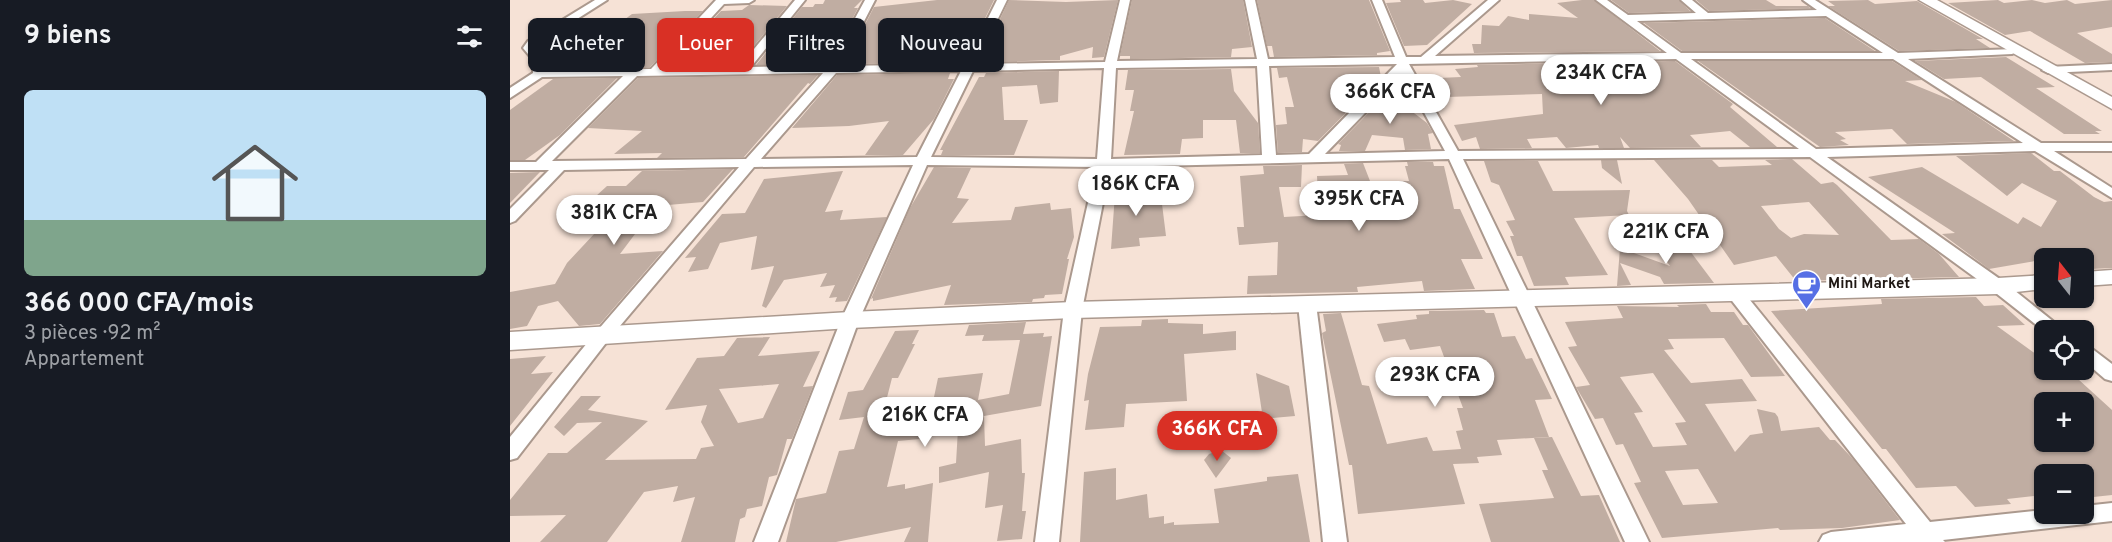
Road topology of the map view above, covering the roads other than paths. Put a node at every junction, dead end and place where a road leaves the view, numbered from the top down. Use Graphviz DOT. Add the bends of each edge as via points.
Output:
graph roads {
  1 [pos="602,0"];
  2 [pos="749,0"];
  3 [pos="800,0"];
  4 [pos="870,0"];
  5 [pos="1002,0"];
  6 [pos="1125,0"];
  7 [pos="1250,0"];
  8 [pos="1377,0"];
  9 [pos="1494,0"];
  10 [pos="1601,0"];
  11 [pos="1686,0"];
  12 [pos="1808,0"];
  13 [pos="1926,0"];
  14 [pos="722,1"];
  15 [pos="1827,13"];
  16 [pos="1707,17"];
  17 [pos="860,18"];
  18 [pos="993,18"];
  19 [pos="1626,18"];
  20 [pos="2012,51"];
  21 [pos="754,56"];
  22 [pos="1678,56"];
  23 [pos="1895,56"];
  24 [pos="1423,61"];
  25 [pos="1263,63"];
  26 [pos="1404,63"];
  27 [pos="1004,66"];
  28 [pos="1110,66"];
  29 [pos="2112,67"];
  30 [pos="2048,70"];
  31 [pos="603,72"];
  32 [pos="634,72"];
  33 [pos="645,72"];
  34 [pos="654,72"];
  35 [pos="657,72"];
  36 [pos="830,72"];
  37 [pos="967,72"];
  38 [pos="539,74"];
  39 [pos="510,94"];
  40 [pos="2112,104"];
  41 [pos="2036,147"];
  42 [pos="2112,147"];
  43 [pos="1813,153"];
  44 [pos="1454,155"];
  45 [pos="1312,159"];
  46 [pos="1269,160"];
  47 [pos="922,161"];
  48 [pos="1104,163"];
  49 [pos="749,164"];
  50 [pos="510,166"];
  51 [pos="539,166"];
  52 [pos="560,166"];
  53 [pos="2112,194"];
  54 [pos="510,218"];
  55 [pos="2112,277"];
  56 [pos="2094,278"];
  57 [pos="2034,283"];
  58 [pos="1998,286"];
  59 [pos="1735,293"];
  60 [pos="1521,300"];
  61 [pos="1307,304"];
  62 [pos="1073,310"];
  63 [pos="850,320"];
  64 [pos="2042,320"];
  65 [pos="603,335"];
  66 [pos="510,341"];
  67 [pos="2094,360"];
  68 [pos="2112,374"];
  69 [pos="510,452"];
  70 [pos="2112,512"];
  71 [pos="1930,537"];
  72 [pos="766,542"];
  73 [pos="1047,542"];
  74 [pos="1335,542"];
  75 [pos="1637,542"];
  76 [pos="1831,542"];
  1 -- 38 [label="street" via="532,43 529,48 539,60"];
  2 -- 14 [label="street"];
  3 -- 21 [label="street"];
  4 -- 17 [label="street"];
  5 -- 18 [label="street"];
  6 -- 28 [label="street"];
  7 -- 25 [label="street"];
  8 -- 26 [label="street"];
  9 -- 24 [label="street"];
  10 -- 19 [label="street"];
  11 -- 16 [label="street"];
  12 -- 15 [label="street"];
  13 -- 20 [label="main road"];
  14 -- 34 [label="street"];
  15 -- 16 [label="street"];
  15 -- 23 [label="street"];
  16 -- 19 [label="street"];
  19 -- 22 [label="street"];
  20 -- 23 [label="street"];
  20 -- 30 [label="main road"];
  22 -- 23 [label="street"];
  22 -- 24 [label="street"];
  22 -- 43 [label="street"];
  23 -- 41 [label="street"];
  24 -- 26 [label="street"];
  25 -- 26 [label="street"];
  25 -- 28 [label="street"];
  25 -- 46 [label="street"];
  26 -- 44 [label="street"];
  26 -- 45 [label="street"];
  27 -- 28 [label="street"];
  28 -- 48 [label="street"];
  29 -- 30 [label="street"];
  30 -- 40 [label="main road"];
  31 -- 38 [label="street"];
  32 -- 51 [label="street"];
  33 -- 34 [label="street"];
  34 -- 35 [label="street"];
  36 -- 49 [label="street"];
  37 -- 47 [label="street"];
  38 -- 39 [label="street"];
  41 -- 42 [label="street"];
  41 -- 43 [label="street"];
  41 -- 53 [label="street"];
  43 -- 44 [label="street"];
  43 -- 58 [label="street"];
  44 -- 45 [label="street"];
  44 -- 60 [label="street"];
  45 -- 46 [label="street"];
  46 -- 48 [label="street"];
  47 -- 48 [label="street"];
  47 -- 49 [label="street"];
  47 -- 63 [label="street"];
  48 -- 62 [label="street"];
  49 -- 52 [label="street"];
  49 -- 65 [label="street"];
  50 -- 51 [label="street"];
  51 -- 52 [label="street"];
  52 -- 54 [label="street"];
  55 -- 56 [label="main road"];
  57 -- 58 [label="main road"];
  58 -- 59 [label="main road"];
  58 -- 64 [label="street"];
  59 -- 60 [label="main road"];
  59 -- 71 [label="street"];
  60 -- 61 [label="main road"];
  60 -- 75 [label="street"];
  61 -- 62 [label="main road"];
  61 -- 74 [label="street"];
  62 -- 63 [label="main road"];
  62 -- 73 [label="street"];
  63 -- 65 [label="main road"];
  63 -- 72 [label="street"];
  65 -- 66 [label="main road"];
  65 -- 69 [label="street"];
  67 -- 68 [label="street"];
  70 -- 71 [label="street"];
  71 -- 76 [label="street"];
}
